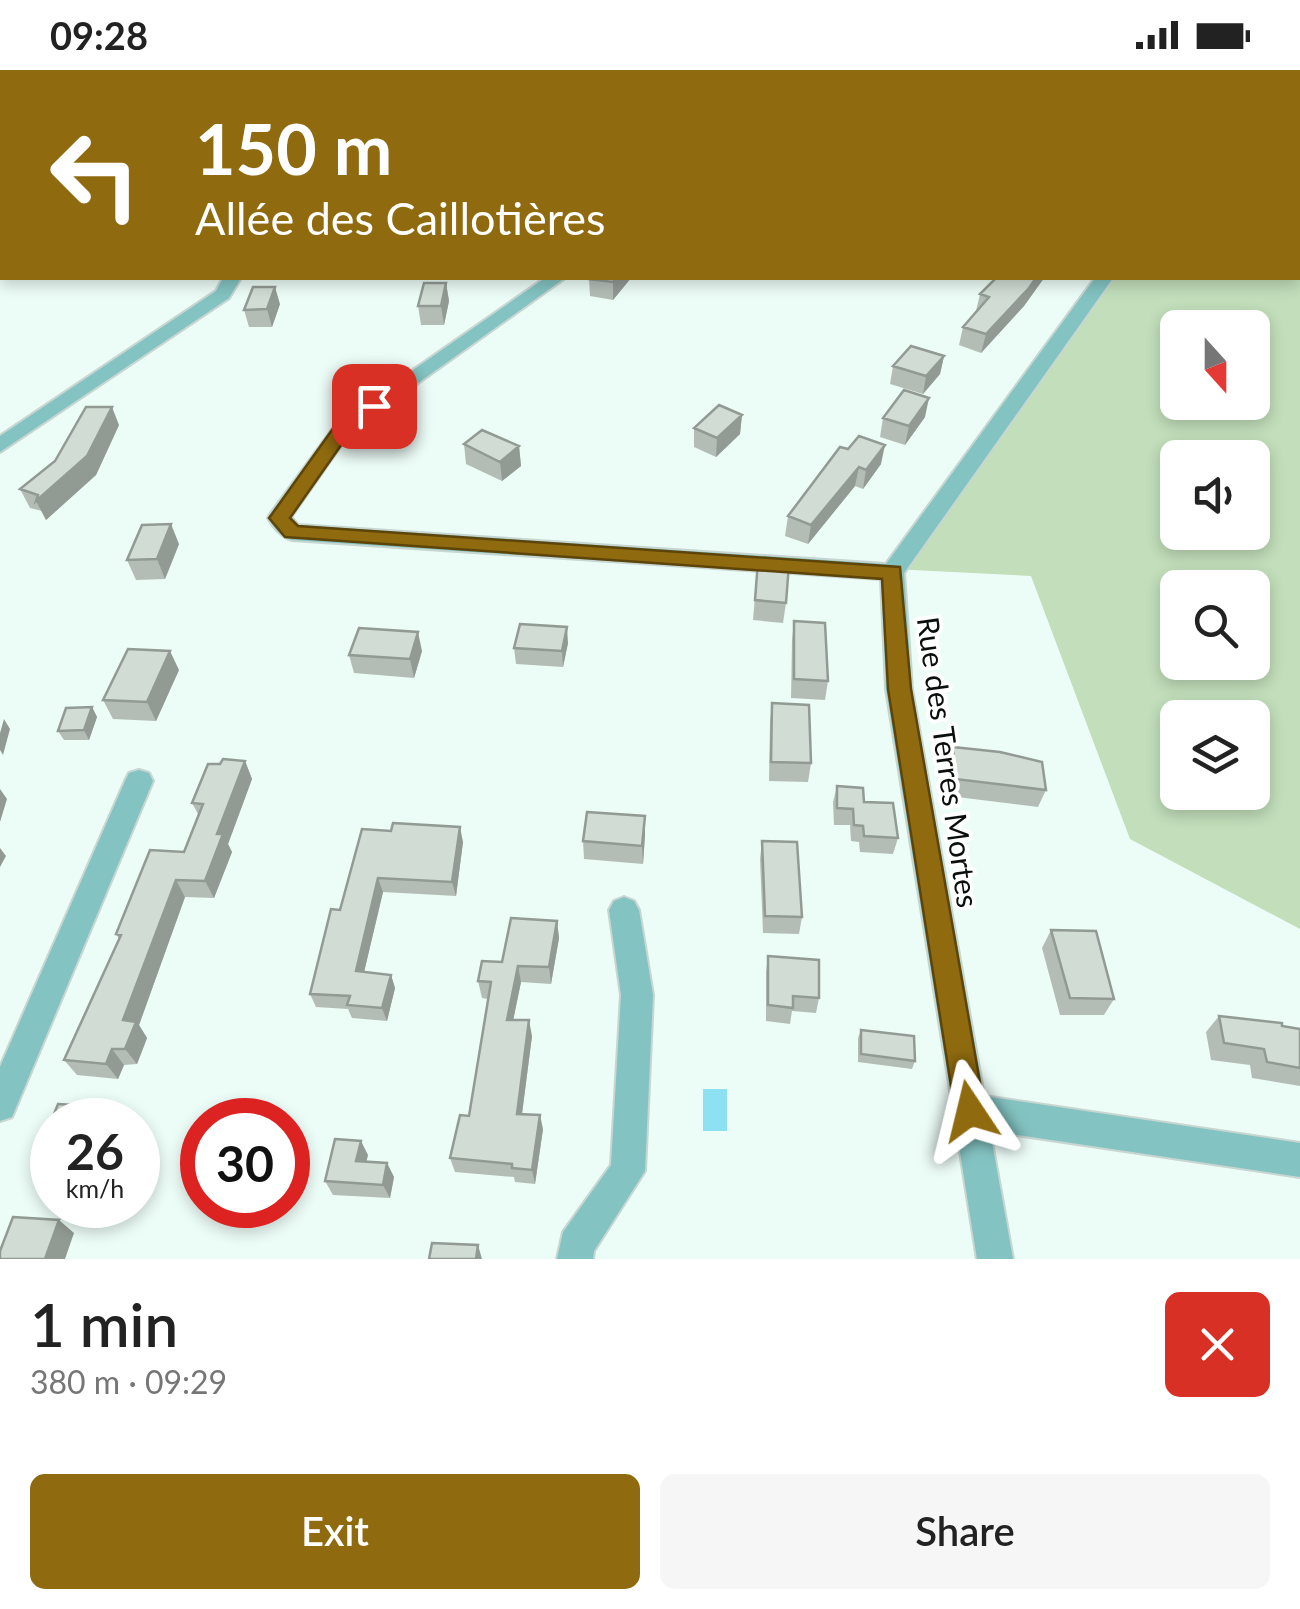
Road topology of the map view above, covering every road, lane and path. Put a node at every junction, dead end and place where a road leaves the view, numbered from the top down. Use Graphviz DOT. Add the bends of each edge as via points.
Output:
graph roads {
  1 [pos="231,280"];
  2 [pos="553,280"];
  3 [pos="1103,280"];
  4 [pos="0,446"];
  5 [pos="892,572"];
  6 [pos="139,781"];
  7 [pos="624,910"];
  8 [pos="0,1105"];
  9 [pos="970,1111"];
  10 [pos="1300,1160"];
  11 [pos="575,1259"];
  12 [pos="995,1259"];
  1 -- 4 [label="street" via="223,294"];
  2 -- 5 [label="street" via="344,427 279,518 292,532"];
  3 -- 5 [label="street"];
  5 -- 9 [label="street, Rue des Terres Mortes" via="900,689"];
  6 -- 8 [label="street"];
  7 -- 11 [label="street" via="637,995 628,1171 576,1245"];
  9 -- 10 [label="street"];
  9 -- 12 [label="street, Rue des Terres Mortes"];
}
